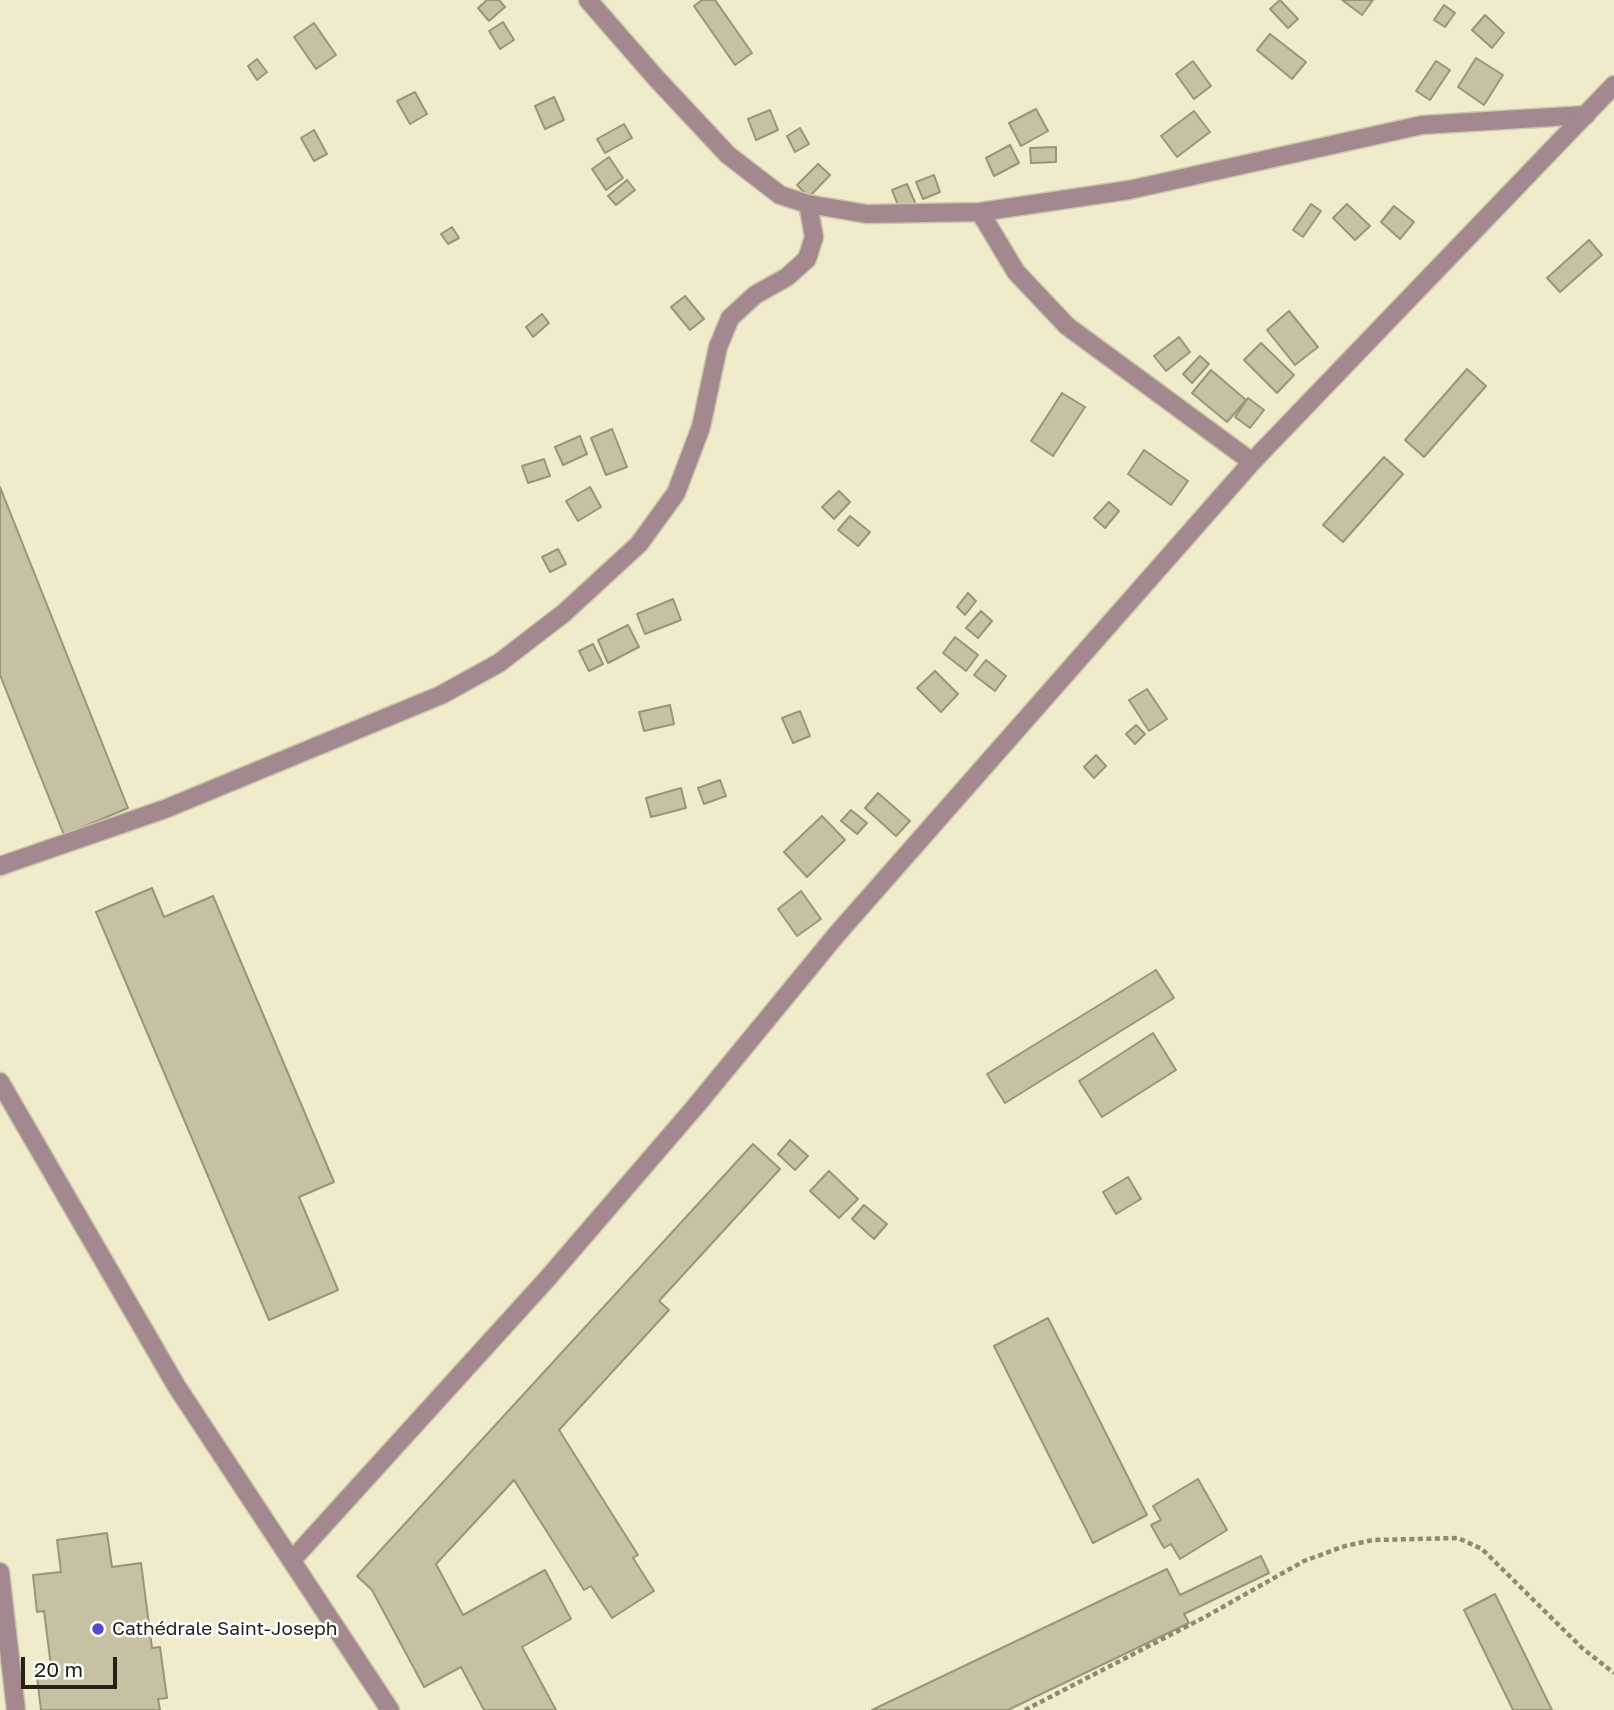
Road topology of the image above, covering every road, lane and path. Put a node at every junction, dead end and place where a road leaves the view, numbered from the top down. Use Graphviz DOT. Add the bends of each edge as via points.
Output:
graph roads {
  1 [pos="588,0"];
  2 [pos="1614,85"];
  3 [pos="1586,115"];
  4 [pos="808,204"];
  5 [pos="980,212"];
  6 [pos="1252,462"];
  7 [pos="0,866"];
  8 [pos="0,1082"];
  9 [pos="292,1560"];
  10 [pos="0,1572"];
  11 [pos="1614,1673"];
  12 [pos="16,1710"];
  13 [pos="390,1710"];
  14 [pos="1025,1710"];
  1 -- 4 [label="street" via="728,155 780,195"];
  2 -- 3 [label="street"];
  3 -- 5 [label="street" via="1422,125 1129,190"];
  3 -- 6 [label="street"];
  4 -- 5 [label="street" via="867,215"];
  4 -- 7 [label="street" via="814,237 807,259 730,318 718,348 701,427 676,493 639,544 564,613 499,663 440,695 165,809"];
  5 -- 6 [label="street" via="1016,272 1067,326"];
  6 -- 9 [label="street" via="837,934 547,1279"];
  8 -- 9 [label="street" via="177,1387"];
  9 -- 13 [label="street"];
  10 -- 12 [label="street"];
  11 -- 14 [label="path" via="1582,1648 1482,1549 1458,1538 1373,1540 1304,1560"];
}
